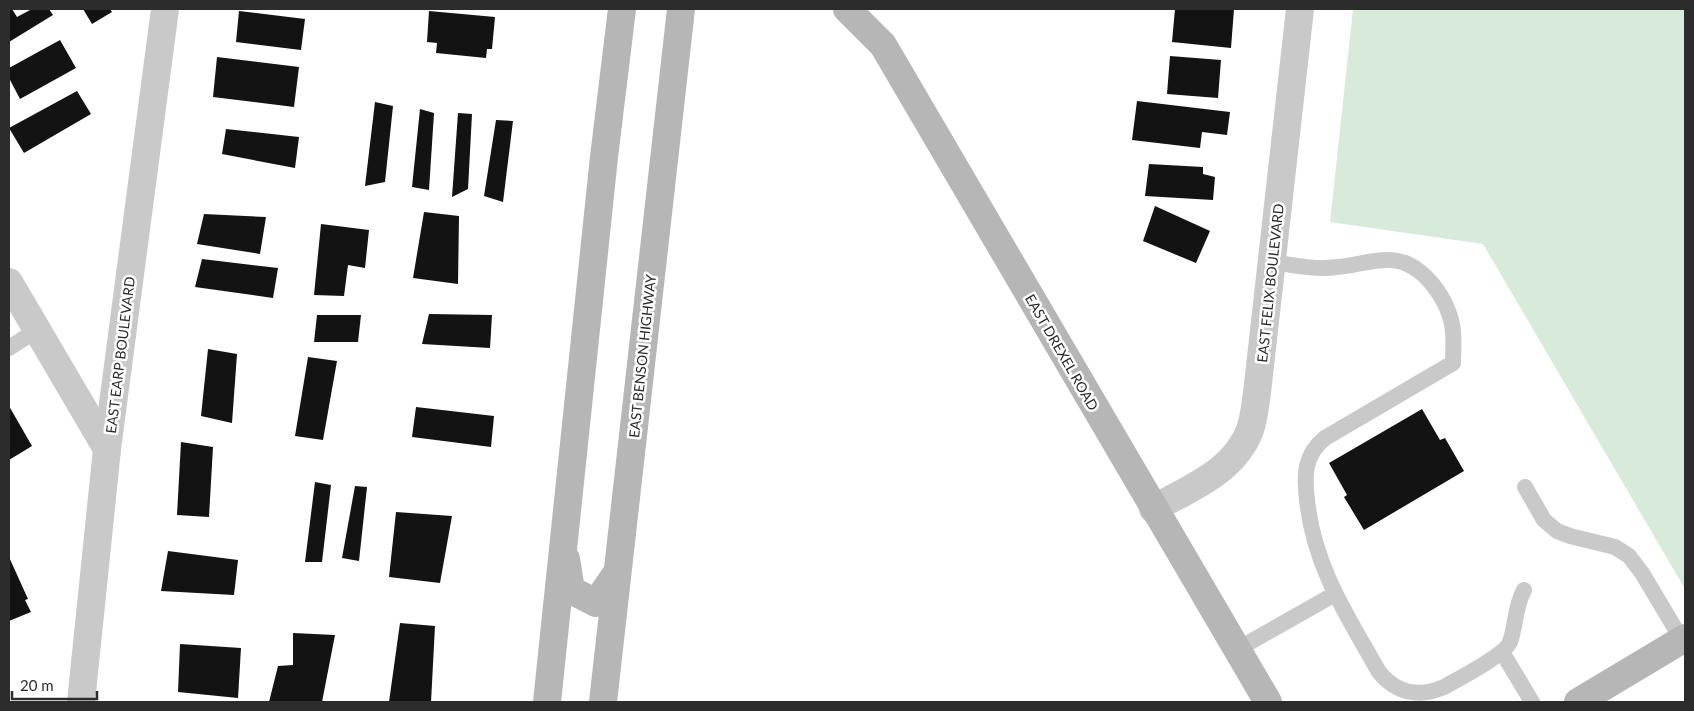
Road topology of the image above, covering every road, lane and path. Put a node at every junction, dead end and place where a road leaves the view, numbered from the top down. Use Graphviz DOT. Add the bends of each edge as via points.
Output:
graph roads {
  1 [pos="165,9"];
  2 [pos="622,9"];
  3 [pos="847,9"];
  4 [pos="1300,9"];
  5 [pos="684,10"];
  6 [pos="1272,262"];
  7 [pos="9,282"];
  8 [pos="37,330"];
  9 [pos="9,348"];
  10 [pos="107,449"];
  11 [pos="1525,487"];
  12 [pos="1154,509"];
  13 [pos="564,541"];
  14 [pos="618,572"];
  15 [pos="1524,590"];
  16 [pos="1335,594"];
  17 [pos="1684,639"];
  18 [pos="1236,650"];
  19 [pos="1502,652"];
  20 [pos="80,702"];
  21 [pos="546,702"];
  22 [pos="603,702"];
  23 [pos="1268,702"];
  24 [pos="1532,702"];
  25 [pos="1578,702"];
  1 -- 10 [label="street, EAST EARP BOULEVARD"];
  2 -- 13 [label="main road"];
  3 -- 12 [label="main road, EAST DREXEL ROAD" via="883,45"];
  4 -- 6 [label="street, EAST FELIX BOULEVARD"];
  5 -- 14 [label="main road, EAST BENSON HIGHWAY"];
  6 -- 12 [label="street, EAST FELIX BOULEVARD" via="1258,384 1245,440 1222,470"];
  6 -- 16 [label="lane" via="1329,268 1390,260 1406,263 1419,270 1434,286 1448,310 1453,331 1453,363 1326,438 1310,454 1306,471 1308,516 1317,553"];
  7 -- 8 [label="street"];
  8 -- 9 [label="lane"];
  8 -- 10 [label="street"];
  10 -- 20 [label="street, EAST EARP BOULEVARD"];
  11 -- 17 [label="lane" via="1544,520 1557,531 1615,547 1629,556"];
  12 -- 18 [label="main road, EAST DREXEL ROAD"];
  13 -- 14 [label="main road" via="571,590 596,603"];
  13 -- 21 [label="main road"];
  14 -- 22 [label="main road, EAST BENSON HIGHWAY"];
  15 -- 19 [label="lane" via="1510,642"];
  16 -- 18 [label="lane"];
  16 -- 19 [label="lane" via="1379,672 1398,688 1410,692 1433,692"];
  17 -- 25 [label="main road"];
  18 -- 23 [label="main road, EAST DREXEL ROAD"];
  19 -- 24 [label="lane"];
}
